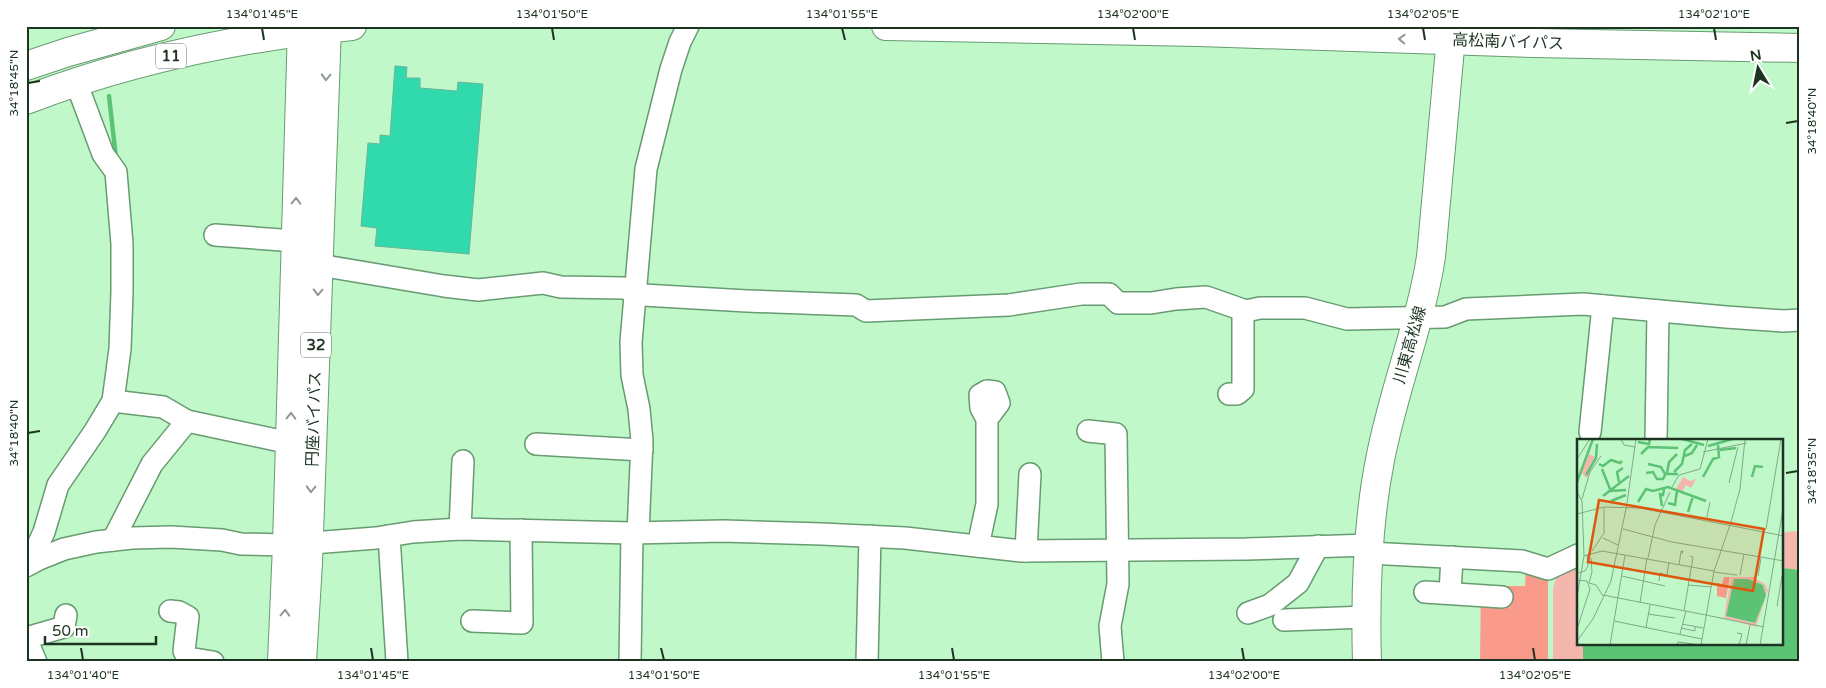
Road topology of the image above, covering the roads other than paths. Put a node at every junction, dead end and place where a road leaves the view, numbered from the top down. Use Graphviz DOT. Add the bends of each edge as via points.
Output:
graph roads {
  1 [pos="106,26"];
  2 [pos="161,26"];
  3 [pos="273,26"];
  4 [pos="688,26"];
  5 [pos="886,26"];
  6 [pos="1547,26"];
  7 [pos="322,28"];
  8 [pos="1451,33"];
  9 [pos="1793,39"];
  10 [pos="26,52"];
  11 [pos="26,66"];
  12 [pos="76,82"];
  13 [pos="26,90"];
  14 [pos="26,100"];
  15 [pos="215,235"];
  16 [pos="295,241"];
  17 [pos="319,265"];
  18 [pos="634,291"];
  19 [pos="1603,306"];
  20 [pos="1246,311"];
  21 [pos="1658,311"];
  22 [pos="1418,317"];
  23 [pos="1800,320"];
  24 [pos="1229,394"];
  25 [pos="113,401"];
  26 [pos="987,419"];
  27 [pos="187,421"];
  28 [pos="1088,431"];
  29 [pos="1590,432"];
  30 [pos="1656,439"];
  31 [pos="290,443"];
  32 [pos="536,444"];
  33 [pos="642,450"];
  34 [pos="463,462"];
  35 [pos="1030,474"];
  36 [pos="460,528"];
  37 [pos="521,530"];
  38 [pos="635,533"];
  39 [pos="389,536"];
  40 [pos="870,536"];
  41 [pos="113,540"];
  42 [pos="298,544"];
  43 [pos="978,546"];
  44 [pos="1318,546"];
  45 [pos="1369,549"];
  46 [pos="1026,551"];
  47 [pos="1117,551"];
  48 [pos="1452,556"];
  49 [pos="1577,556"];
  50 [pos="28,565"];
  51 [pos="1425,592"];
  52 [pos="1450,594"];
  53 [pos="1502,597"];
  54 [pos="170,611"];
  55 [pos="1248,613"];
  56 [pos="66,615"];
  57 [pos="1367,617"];
  58 [pos="1284,620"];
  59 [pos="472,622"];
  60 [pos="26,638"];
  61 [pos="36,662"];
  62 [pos="213,662"];
  63 [pos="282,662"];
  64 [pos="302,662"];
  65 [pos="397,662"];
  66 [pos="630,662"];
  67 [pos="867,662"];
  68 [pos="1113,662"];
  69 [pos="1367,662"];
  1 -- 10 [label="main road"];
  2 -- 11 [label="main road"];
  3 -- 13 [label="main road" via="139,54"];
  4 -- 18 [label="street" via="672,69 646,169"];
  8 -- 5 [label="main road, 高松南バイパス, one-way"];
  6 -- 9 [label="main road"];
  7 -- 12 [label="main road, 11" via="230,42"];
  16 -- 7 [label="main road, 円座バイパス / 32, one-way"];
  7 -- 17 [label="main road, 円座バイパス / 32, one-way"];
  8 -- 9 [label="main road, 高松南バイパス" via="1681,47"];
  8 -- 22 [label="main road, 川東高松線" via="1431,257"];
  12 -- 14 [label="main road, 11"];
  12 -- 25 [label="street" via="103,154 116,172 122,292 120,349"];
  15 -- 16 [label="street"];
  31 -- 16 [label="main road, 円座バイパス / 32, one-way"];
  17 -- 18 [label="street" via="478,290 543,283 561,288 624,288"];
  17 -- 42 [label="main road, 円座バイパス / 32, one-way"];
  18 -- 20 [label="street" via="643,295 856,304 866,311 1009,305 1081,294 1109,294 1118,303 1206,298"];
  18 -- 33 [label="street" via="632,375"];
  19 -- 21 [label="street"];
  19 -- 22 [label="street" via="1466,309 1445,317"];
  19 -- 29 [label="street"];
  20 -- 22 [label="street" via="1305,308 1347,319"];
  20 -- 24 [label="street" via="1242,318 1243,389 1237,394"];
  21 -- 23 [label="street"];
  21 -- 30 [label="street"];
  22 -- 45 [label="main road, 川東高松線" via="1380,460"];
  25 -- 27 [label="street" via="163,407"];
  25 -- 50 [label="street" via="58,485 44,532"];
  26 -- 43 [label="street" via="987,504"];
  27 -- 31 [label="street"];
  27 -- 41 [label="street" via="152,464"];
  28 -- 47 [label="street" via="1116,434"];
  31 -- 42 [label="main road, 円座バイパス / 32"];
  32 -- 33 [label="street"];
  33 -- 38 [label="street"];
  34 -- 36 [label="street"];
  35 -- 46 [label="street"];
  36 -- 37 [label="street"];
  36 -- 39 [label="street"];
  37 -- 38 [label="street"];
  37 -- 59 [label="street" via="522,623"];
  38 -- 40 [label="street" via="723,531"];
  38 -- 66 [label="street"];
  39 -- 42 [label="street"];
  39 -- 65 [label="street"];
  40 -- 43 [label="street"];
  40 -- 67 [label="street"];
  41 -- 42 [label="street" via="171,537 241,544"];
  41 -- 50 [label="street" via="64,549"];
  63 -- 42 [label="main road, 円座バイパス / 32, one-way"];
  42 -- 64 [label="main road, 円座バイパス / 32"];
  43 -- 46 [label="street"];
  44 -- 45 [label="street"];
  44 -- 47 [label="street"];
  44 -- 55 [label="street" via="1298,583 1270,605"];
  45 -- 48 [label="street"];
  45 -- 57 [label="main road, 川東高松線"];
  46 -- 47 [label="street"];
  47 -- 68 [label="street" via="1118,584 1110,626"];
  48 -- 49 [label="street" via="1522,561 1548,569"];
  48 -- 52 [label="street"];
  51 -- 52 [label="street"];
  52 -- 53 [label="street"];
  54 -- 62 [label="street" via="188,617 184,651 188,658"];
  56 -- 60 [label="street" via="64,627"];
  57 -- 58 [label="street"];
  57 -- 69 [label="main road, 川東高松線"];
  60 -- 61 [label="street"];
}
